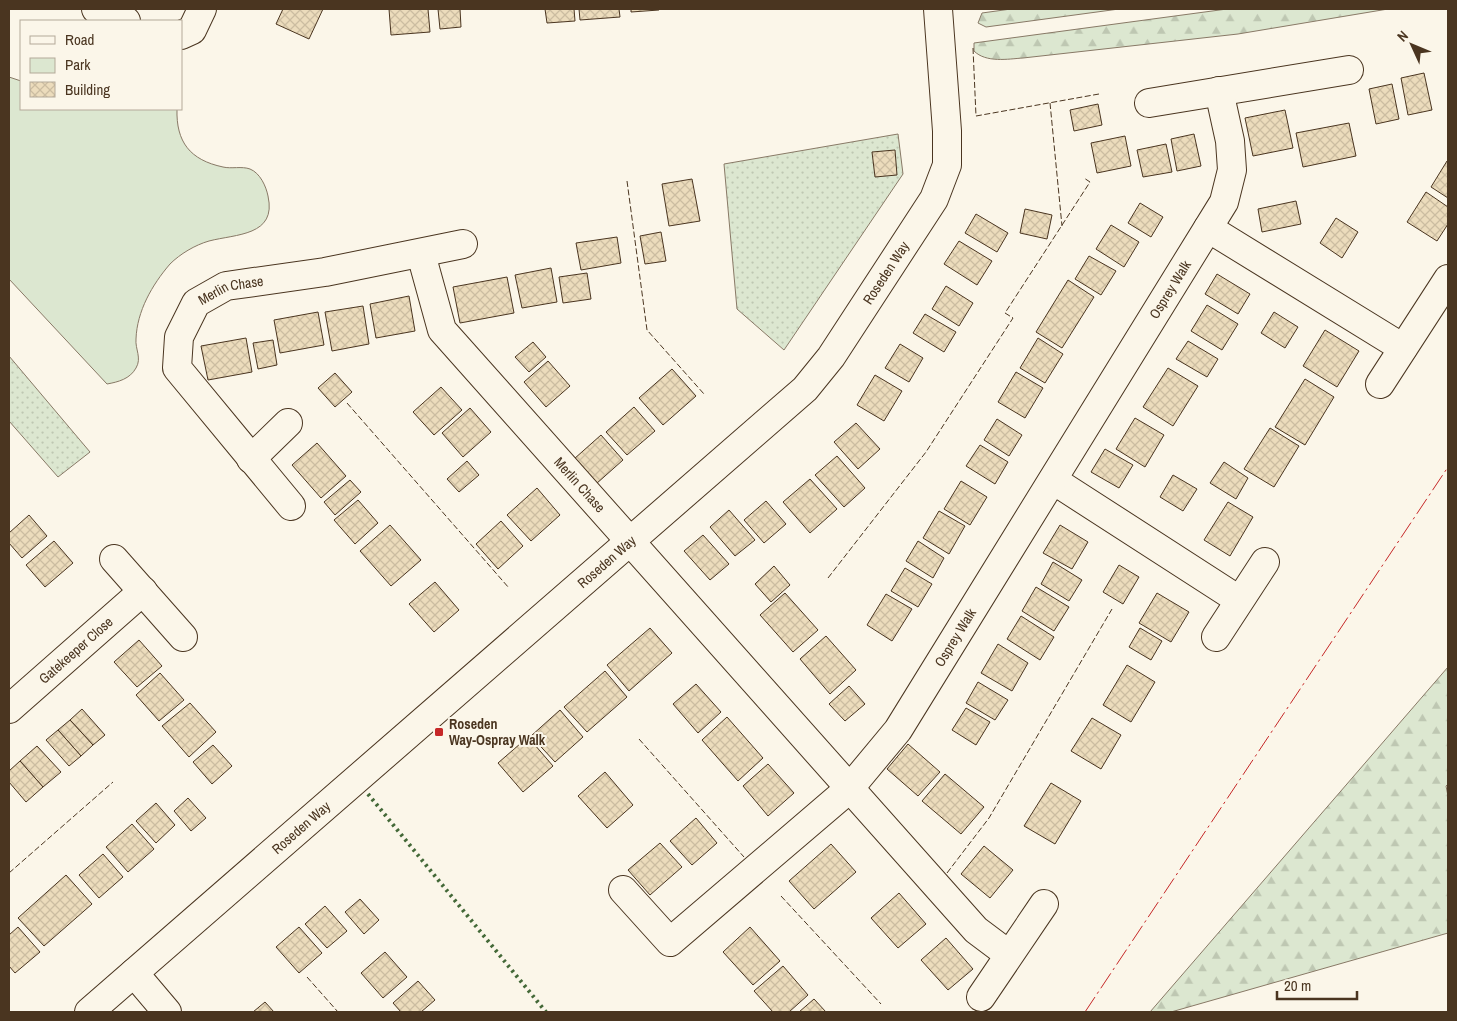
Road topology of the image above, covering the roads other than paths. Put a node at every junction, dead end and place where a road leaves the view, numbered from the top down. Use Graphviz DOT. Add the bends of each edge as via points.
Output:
graph roads {
  1 [pos="96,9"];
  2 [pos="202,9"];
  3 [pos="938,9"];
  4 [pos="124,20"];
  5 [pos="182,35"];
  6 [pos="1349,70"];
  7 [pos="1219,91"];
  8 [pos="1149,103"];
  9 [pos="1208,228"];
  10 [pos="463,244"];
  11 [pos="421,254"];
  12 [pos="1448,279"];
  13 [pos="1403,348"];
  14 [pos="1380,384"];
  15 [pos="288,423"];
  16 [pos="251,459"];
  17 [pos="1053,480"];
  18 [pos="291,506"];
  19 [pos="629,541"];
  20 [pos="114,559"];
  21 [pos="1265,562"];
  22 [pos="143,591"];
  23 [pos="1239,600"];
  24 [pos="183,637"];
  25 [pos="1216,637"];
  26 [pos="9,709"];
  27 [pos="849,789"];
  28 [pos="623,890"];
  29 [pos="1044,904"];
  30 [pos="1008,954"];
  31 [pos="134,973"];
  32 [pos="981,997"];
  33 [pos="90,1012"];
  34 [pos="167,1012"];
  1 -- 4 [label="street"];
  2 -- 5 [label="street" via="192,30"];
  3 -- 19 [label="street, Roseden Way" via="947,166 934,199 831,356 804,389"];
  6 -- 7 [label="street"];
  7 -- 8 [label="street"];
  7 -- 9 [label="street, Osprey Walk" via="1230,141 1232,170 1224,202"];
  9 -- 13 [label="street"];
  9 -- 17 [label="street, Osprey Walk"];
  10 -- 11 [label="street, Merlin Chase"];
  11 -- 16 [label="street, Merlin Chase" via="226,286 196,303 179,337 177,368"];
  11 -- 19 [label="street, Merlin Chase" via="442,330"];
  12 -- 13 [label="street"];
  13 -- 14 [label="street"];
  15 -- 16 [label="street"];
  16 -- 18 [label="street, Merlin Chase"];
  17 -- 23 [label="street"];
  17 -- 27 [label="street, Osprey Walk" via="898,730"];
  19 -- 27 [label="street"];
  19 -- 31 [label="street, Roseden Way"];
  20 -- 22 [label="street"];
  21 -- 23 [label="street"];
  22 -- 24 [label="street"];
  22 -- 26 [label="street, Gatekeeper Close"];
  23 -- 25 [label="street"];
  27 -- 28 [label="street, Osprey Walk" via="670,942"];
  27 -- 30 [label="street" via="976,930"];
  29 -- 30 [label="street"];
  30 -- 32 [label="street"];
  31 -- 33 [label="street, Roseden Way"];
  31 -- 34 [label="street"];
}
